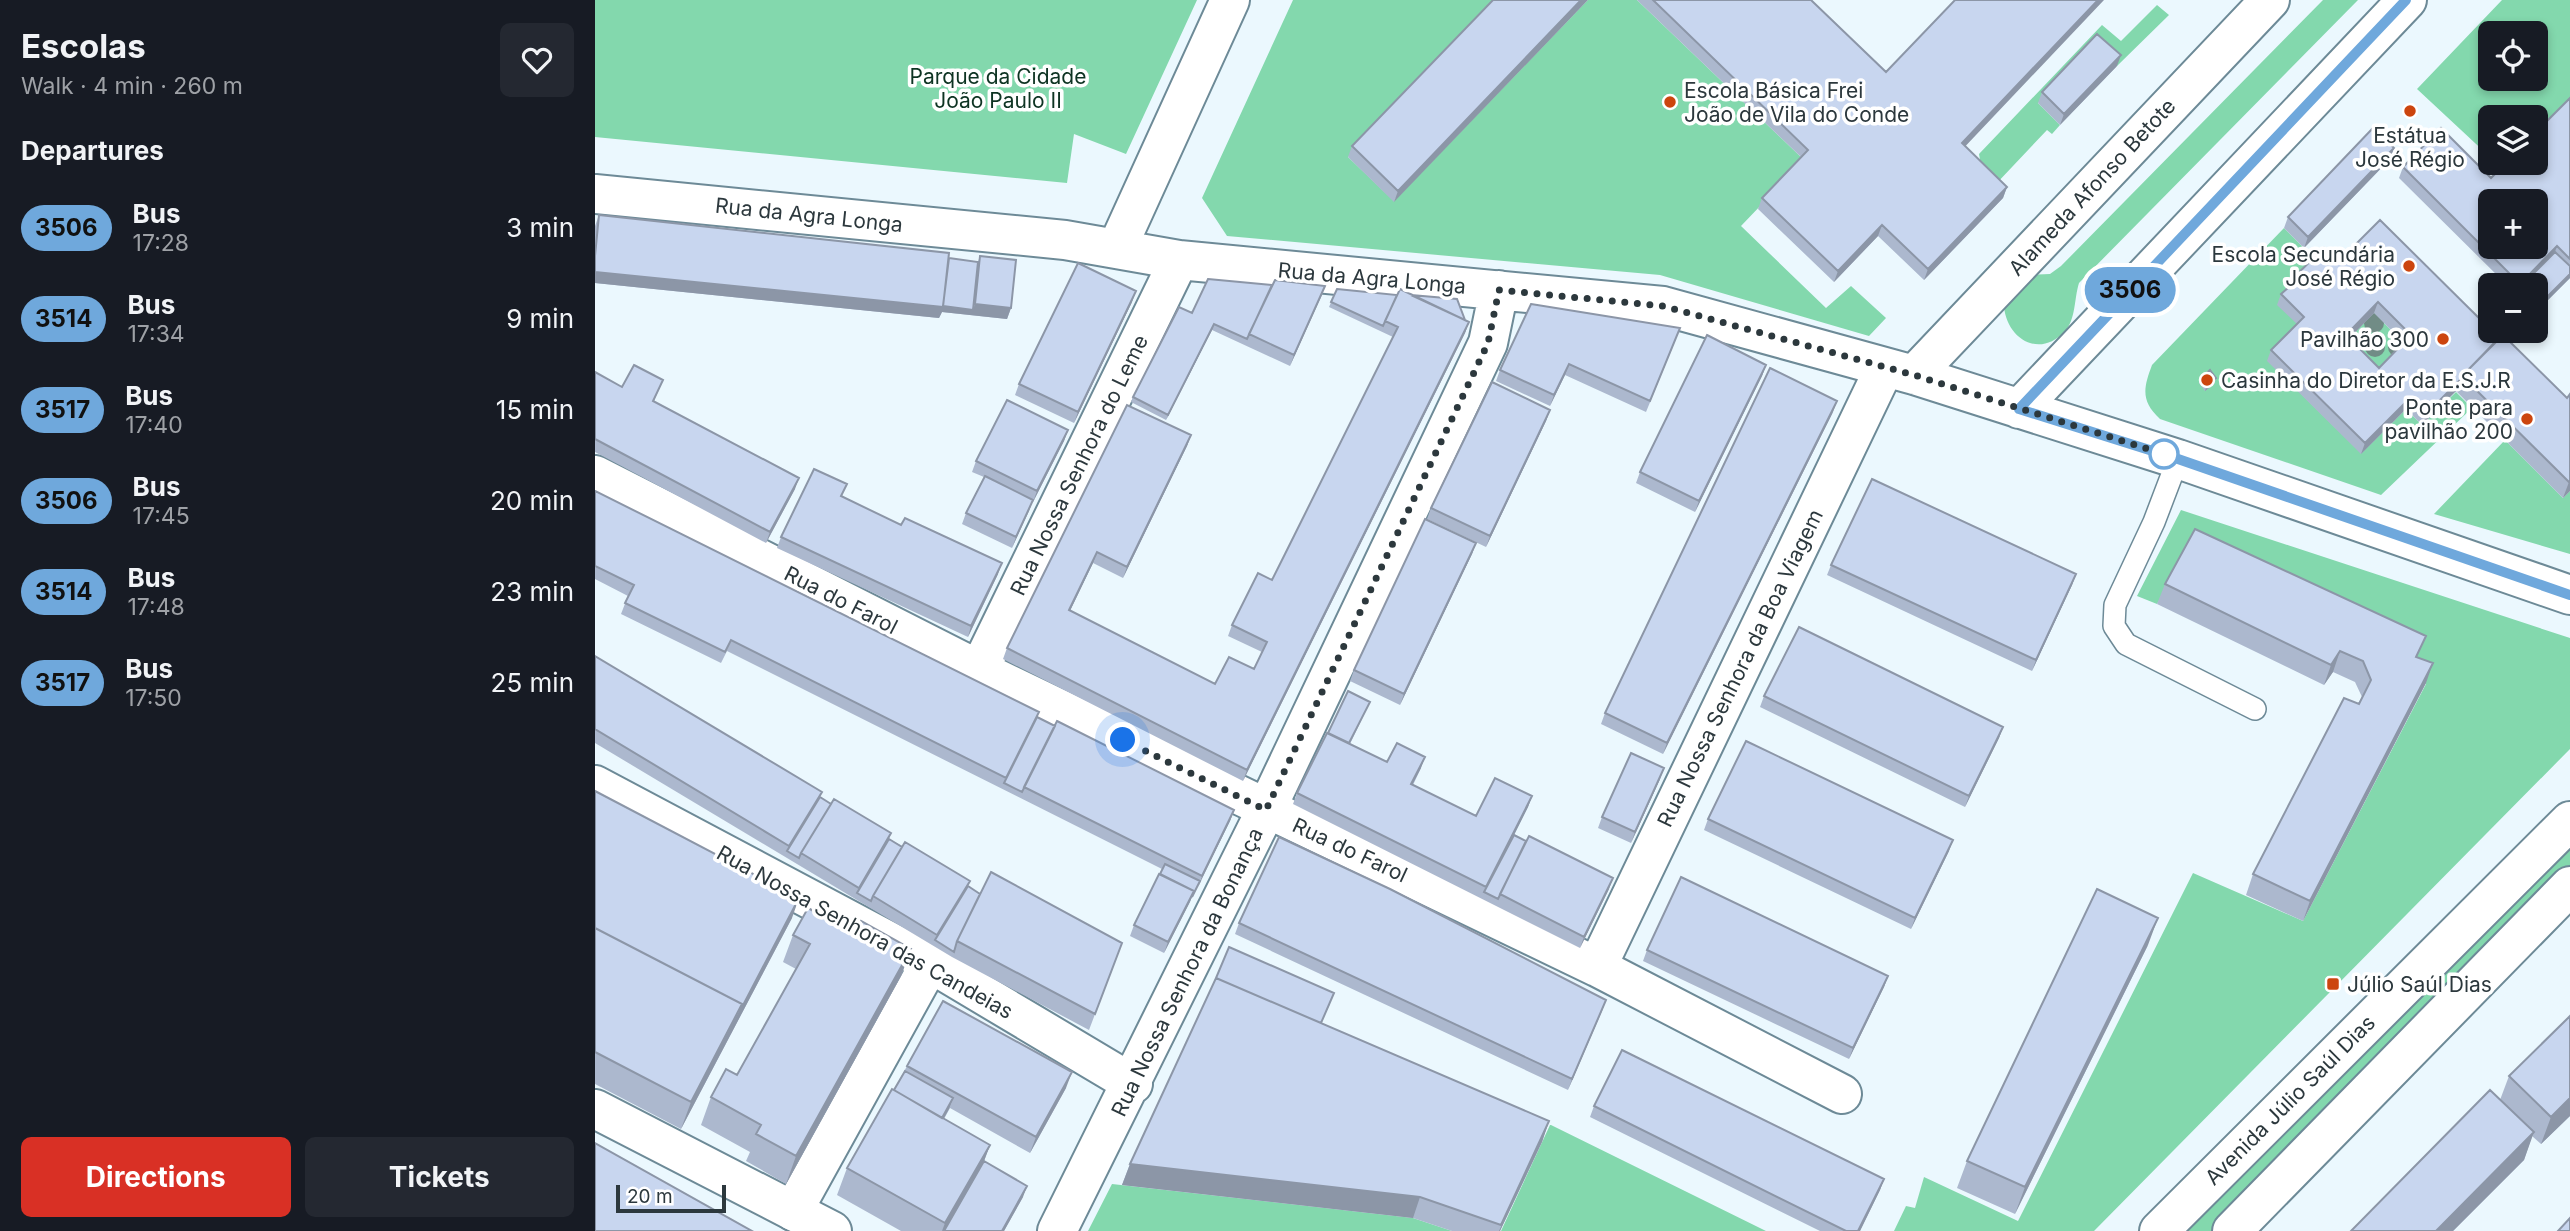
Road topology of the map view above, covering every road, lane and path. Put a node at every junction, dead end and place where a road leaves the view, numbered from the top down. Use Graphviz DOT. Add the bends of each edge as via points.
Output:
graph roads {
  1 [pos="1230,0"];
  2 [pos="2270,0"];
  3 [pos="2407,0"];
  4 [pos="595,194"];
  5 [pos="1117,248"];
  6 [pos="1179,260"];
  7 [pos="1499,290"];
  8 [pos="1899,372"];
  9 [pos="2019,409"];
  10 [pos="2178,459"];
  11 [pos="595,475"];
  12 [pos="2570,595"];
  13 [pos="979,670"];
  14 [pos="2255,709"];
  15 [pos="595,785"];
  16 [pos="1266,810"];
  17 [pos="2570,821"];
  18 [pos="2570,886"];
  19 [pos="930,963"];
  20 [pos="1597,967"];
  21 [pos="1133,1084"];
  22 [pos="1842,1094"];
  23 [pos="595,1109"];
  24 [pos="793,1210"];
  25 [pos="832,1231"];
  26 [pos="1057,1231"];
  27 [pos="2159,1231"];
  28 [pos="2232,1231"];
  1 -- 5 [label="street"];
  2 -- 8 [label="street, Alameda Afonso Betote"];
  3 -- 9 [label="street"];
  4 -- 5 [label="street, Rua da Agra Longa"];
  5 -- 6 [label="street, Rua da Agra Longa"];
  6 -- 7 [label="street, Rua da Agra Longa"];
  6 -- 13 [label="street, Rua Nossa Senhora do Leme"];
  7 -- 8 [label="street, Rua da Agra Longa" via="1663,306"];
  7 -- 16 [label="street, Rua Nossa Senhora da Bonança" via="1488,343"];
  8 -- 9 [label="street, Rua da Agra Longa"];
  8 -- 20 [label="street, Rua Nossa Senhora da Boa Viagem"];
  9 -- 10 [label="street, Rua da Agra Longa"];
  10 -- 12 [label="street, Rua da Agra Longa"];
  10 -- 14 [label="lane" via="2115,605 2114,626 2126,644"];
  11 -- 13 [label="street, Rua do Farol"];
  13 -- 16 [label="street, Rua do Farol"];
  15 -- 19 [label="street, Rua Nossa Senhora das Candeias"];
  16 -- 20 [label="street, Rua do Farol"];
  16 -- 21 [label="street, Rua Nossa Senhora da Bonança"];
  17 -- 27 [label="street, Avenida Júlio Saúl Dias"];
  18 -- 28 [label="street"];
  19 -- 21 [label="street, Rua Nossa Senhora das Candeias"];
  19 -- 24 [label="street"];
  20 -- 22 [label="street, Rua do Farol"];
  21 -- 26 [label="street, Rua Nossa Senhora da Bonança"];
  23 -- 24 [label="street"];
  24 -- 25 [label="street"];
}
